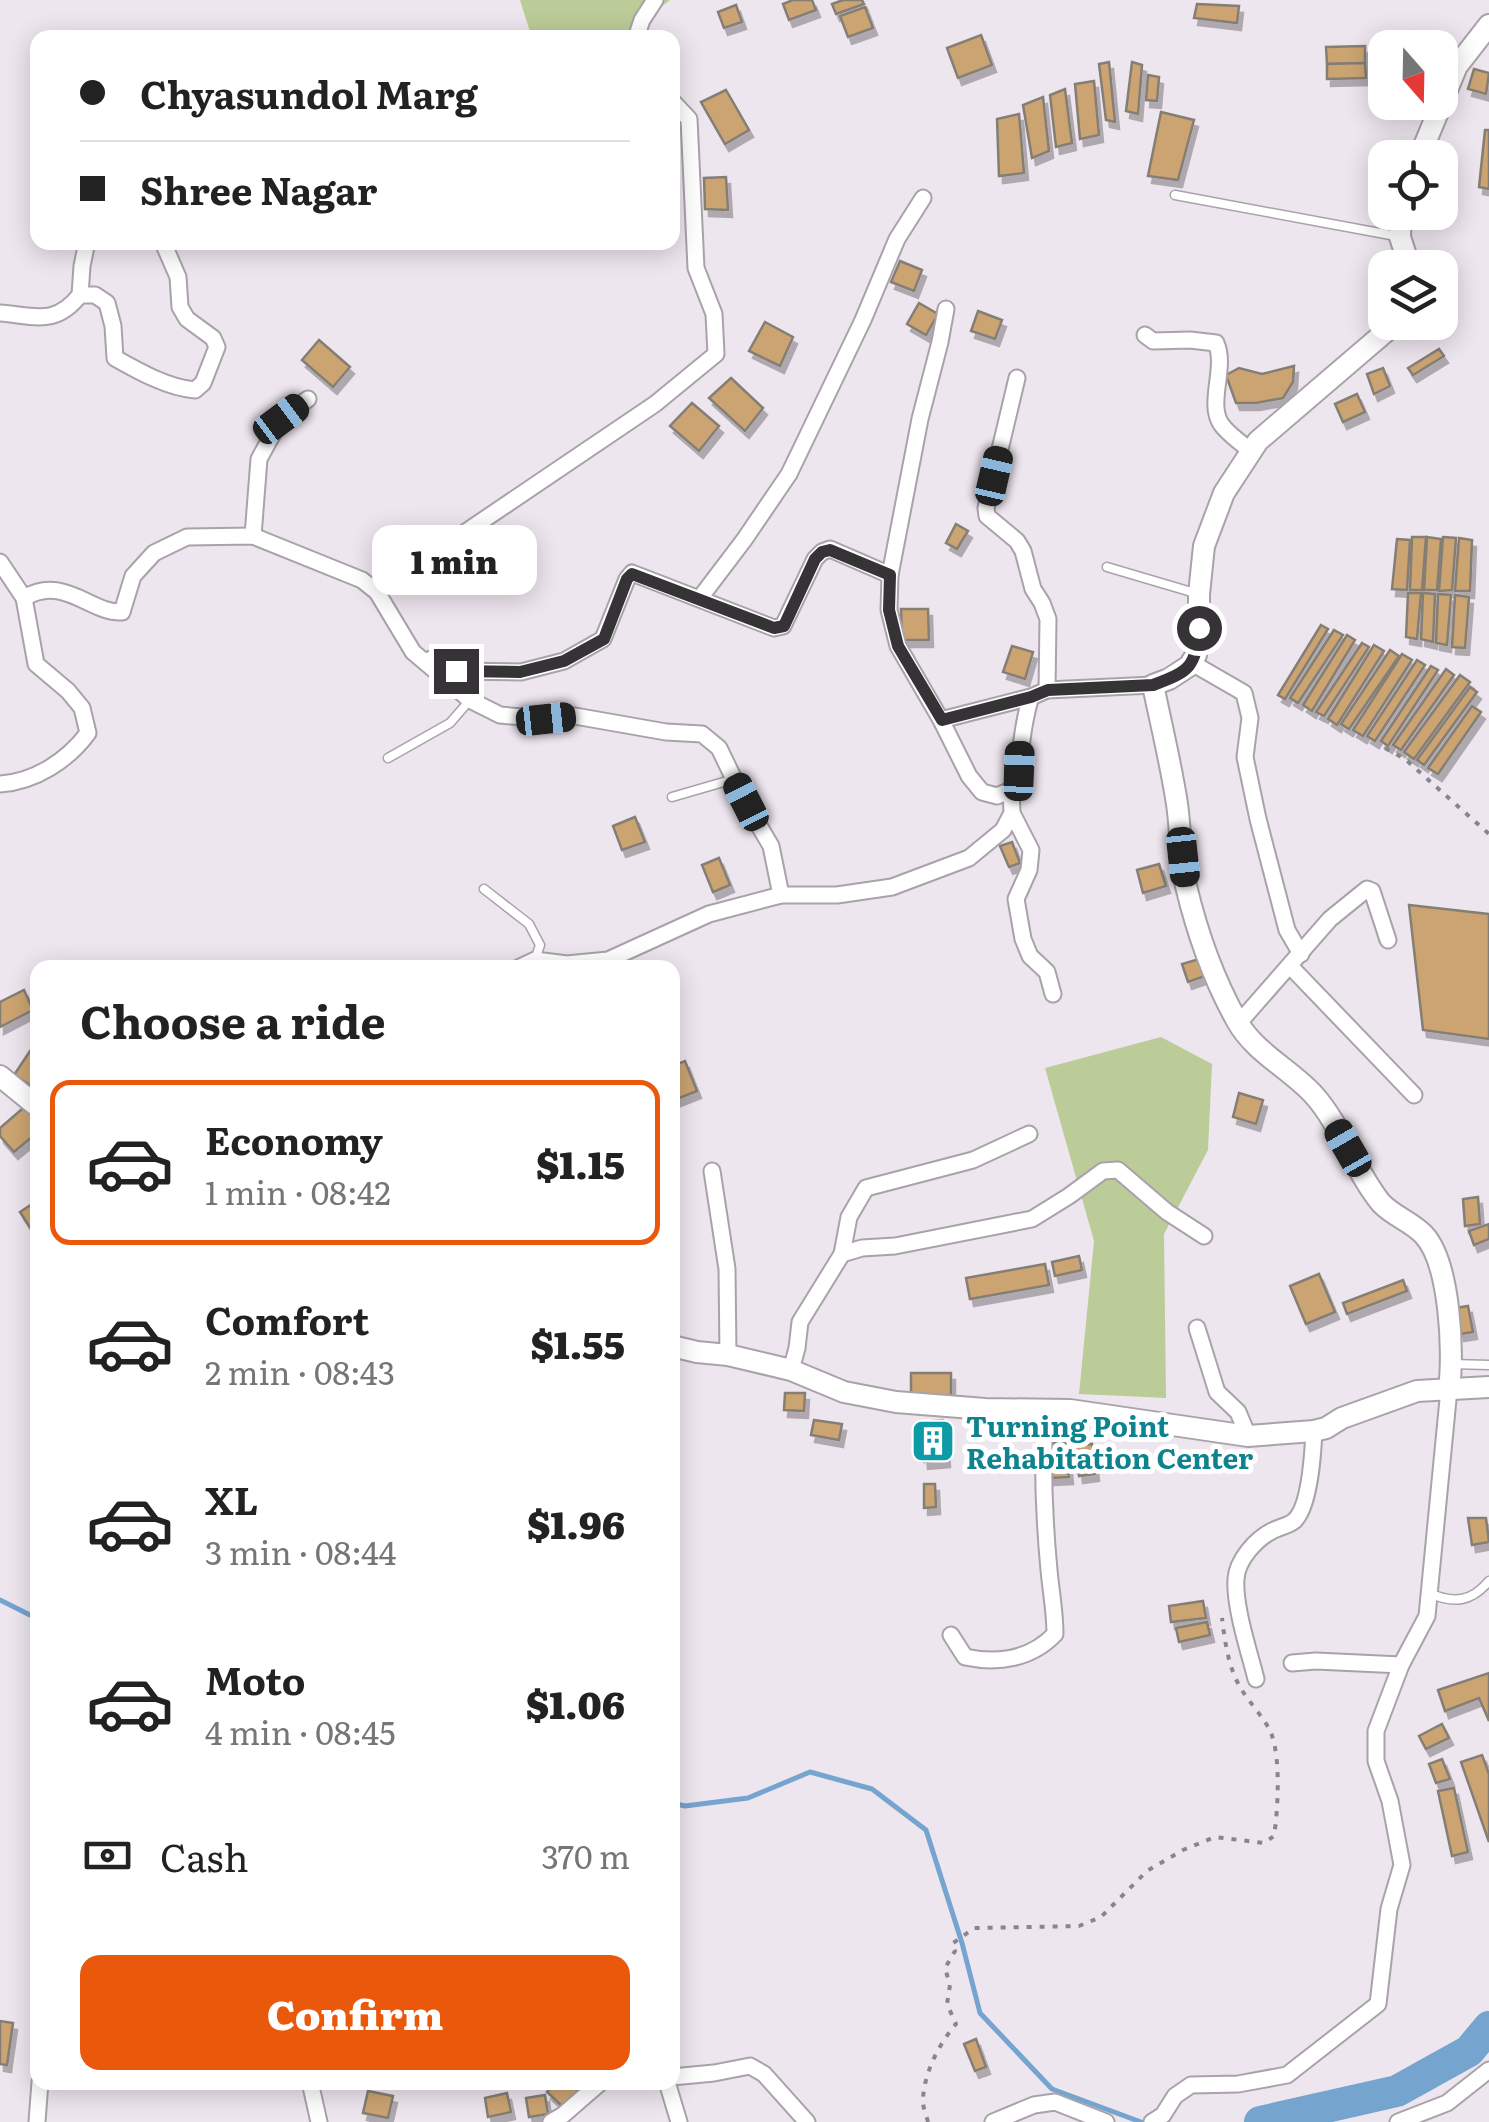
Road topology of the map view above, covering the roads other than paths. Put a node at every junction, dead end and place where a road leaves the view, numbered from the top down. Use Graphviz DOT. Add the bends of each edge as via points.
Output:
graph roads {
  1 [pos="654,0"];
  2 [pos="1489,25"];
  3 [pos="639,30"];
  4 [pos="680,108"];
  5 [pos="1426,140"];
  6 [pos="1175,196"];
  7 [pos="922,198"];
  8 [pos="1400,230"];
  9 [pos="1400,237"];
  10 [pos="85,250"];
  11 [pos="166,250"];
  12 [pos="1404,250"];
  13 [pos="80,295"];
  14 [pos="946,309"];
  15 [pos="0,313"];
  16 [pos="1145,335"];
  17 [pos="1376,340"];
  18 [pos="1016,378"];
  19 [pos="308,399"];
  20 [pos="1251,452"];
  21 [pos="254,536"];
  22 [pos="0,562"];
  23 [pos="1107,567"];
  24 [pos="890,575"];
  25 [pos="377,592"];
  26 [pos="1199,594"];
  27 [pos="24,598"];
  28 [pos="700,598"];
  29 [pos="413,652"];
  30 [pos="1192,663"];
  31 [pos="1153,685"];
  32 [pos="1048,690"];
  33 [pos="1031,697"];
  34 [pos="470,700"];
  35 [pos="942,720"];
  36 [pos="388,758"];
  37 [pos="734,779"];
  38 [pos="0,784"];
  39 [pos="1011,790"];
  40 [pos="672,797"];
  41 [pos="1012,813"];
  42 [pos="484,889"];
  43 [pos="781,896"];
  44 [pos="1388,940"];
  45 [pos="536,960"];
  46 [pos="608,960"];
  47 [pos="1295,960"];
  48 [pos="1053,994"];
  49 [pos="1238,1024"];
  50 [pos="0,1076"];
  51 [pos="1414,1094"];
  52 [pos="30,1100"];
  53 [pos="1030,1134"];
  54 [pos="712,1171"];
  55 [pos="1204,1236"];
  56 [pos="842,1254"];
  57 [pos="1197,1328"];
  58 [pos="680,1348"];
  59 [pos="728,1355"];
  60 [pos="1452,1364"];
  61 [pos="1489,1365"];
  62 [pos="790,1370"];
  63 [pos="1489,1388"];
  64 [pos="1449,1389"];
  65 [pos="1045,1410"];
  66 [pos="1314,1431"];
  67 [pos="1248,1436"];
  68 [pos="1489,1581"];
  69 [pos="1430,1593"];
  70 [pos="951,1635"];
  71 [pos="1292,1663"];
  72 [pos="1401,1665"];
  73 [pos="1256,1679"];
  74 [pos="1489,2070"];
  75 [pos="680,2076"];
  76 [pos="39,2090"];
  77 [pos="312,2090"];
  78 [pos="592,2090"];
  79 [pos="669,2090"];
  80 [pos="1158,2119"];
  81 [pos="37,2122"];
  82 [pos="319,2122"];
  83 [pos="550,2122"];
  84 [pos="678,2122"];
  85 [pos="807,2122"];
  86 [pos="992,2122"];
  87 [pos="1106,2122"];
  88 [pos="1398,2122"];
  1 -- 3 [label="street"];
  2 -- 5 [label="street" via="1457,66"];
  4 -- 25 [label="street" via="689,118 696,268 714,314 716,354 655,404"];
  6 -- 9 [label="lane"];
  7 -- 28 [label="street" via="896,239 789,474"];
  8 -- 9 [label="street"];
  9 -- 12 [label="street"];
  10 -- 13 [label="street"];
  11 -- 13 [label="street" via="178,277 180,307 217,346 195,390 115,358 107,303"];
  13 -- 15 [label="street" via="54,317"];
  14 -- 24 [label="street"];
  16 -- 20 [label="street" via="1153,342 1216,343 1216,411"];
  17 -- 20 [label="street"];
  18 -- 32 [label="street" via="986,508 1018,540 1048,619"];
  19 -- 21 [label="street" via="281,419 259,459"];
  20 -- 26 [label="street" via="1224,493 1204,546"];
  21 -- 25 [label="street"];
  21 -- 27 [label="street" via="187,537 154,552 132,576 122,612 63,592 35,591"];
  22 -- 27 [label="street"];
  23 -- 26 [label="lane"];
  24 -- 28 [label="street" via="822,552 784,626 774,628"];
  24 -- 35 [label="street" via="898,646"];
  25 -- 29 [label="street"];
  26 -- 30 [label="street"];
  27 -- 38 [label="street" via="36,664 82,708 88,732 34,777"];
  28 -- 29 [label="street" via="632,574 604,639 564,661 520,672 456,671"];
  29 -- 34 [label="street"];
  30 -- 31 [label="street"];
  30 -- 47 [label="street" via="1244,693 1250,718 1245,757"];
  31 -- 32 [label="street"];
  31 -- 49 [label="street" via="1186,884 1202,943"];
  32 -- 33 [label="street"];
  33 -- 35 [label="street"];
  33 -- 39 [label="street"];
  34 -- 36 [label="lane" via="450,723"];
  34 -- 37 [label="street" via="500,715 575,716 702,734"];
  35 -- 39 [label="street" via="982,792 997,796"];
  37 -- 40 [label="lane"];
  37 -- 43 [label="street" via="772,846"];
  39 -- 41 [label="street"];
  41 -- 43 [label="street" via="1003,830 969,858 892,887"];
  41 -- 48 [label="street" via="1031,850 1016,899 1024,939"];
  42 -- 45 [label="lane" via="529,924 540,945"];
  43 -- 46 [label="street" via="709,914"];
  44 -- 47 [label="street" via="1367,889"];
  47 -- 49 [label="street"];
  47 -- 51 [label="street"];
  49 -- 60 [label="street" via="1312,1093 1383,1205 1434,1250"];
  50 -- 52 [label="street"];
  53 -- 56 [label="street" via="973,1160 866,1188 849,1217"];
  54 -- 59 [label="street" via="727,1268"];
  55 -- 56 [label="street" via="1118,1170 1103,1171 1032,1219"];
  56 -- 62 [label="street" via="800,1322"];
  57 -- 67 [label="street" via="1217,1392 1238,1412"];
  58 -- 59 [label="street"];
  59 -- 62 [label="street"];
  60 -- 61 [label="lane"];
  60 -- 64 [label="street"];
  62 -- 65 [label="street" via="844,1392 896,1402"];
  63 -- 64 [label="street"];
  64 -- 66 [label="street" via="1418,1391"];
  64 -- 69 [label="street"];
  65 -- 67 [label="street"];
  65 -- 70 [label="street" via="1055,1634 1014,1658 987,1662 965,1657"];
  66 -- 67 [label="street"];
  66 -- 73 [label="street" via="1302,1510 1250,1548 1236,1576"];
  68 -- 69 [label="lane" via="1456,1602"];
  69 -- 72 [label="street" via="1427,1616"];
  71 -- 72 [label="street"];
  72 -- 80 [label="street" via="1376,1731 1376,1761 1402,1864 1389,1909 1378,2004 1288,2075 1191,2085"];
  74 -- 88 [label="street" via="1447,2102"];
  75 -- 85 [label="street" via="750,2066"];
  76 -- 81 [label="street"];
  77 -- 82 [label="street"];
  78 -- 83 [label="street"];
  79 -- 84 [label="street"];
  86 -- 87 [label="street" via="1055,2102"];
}
